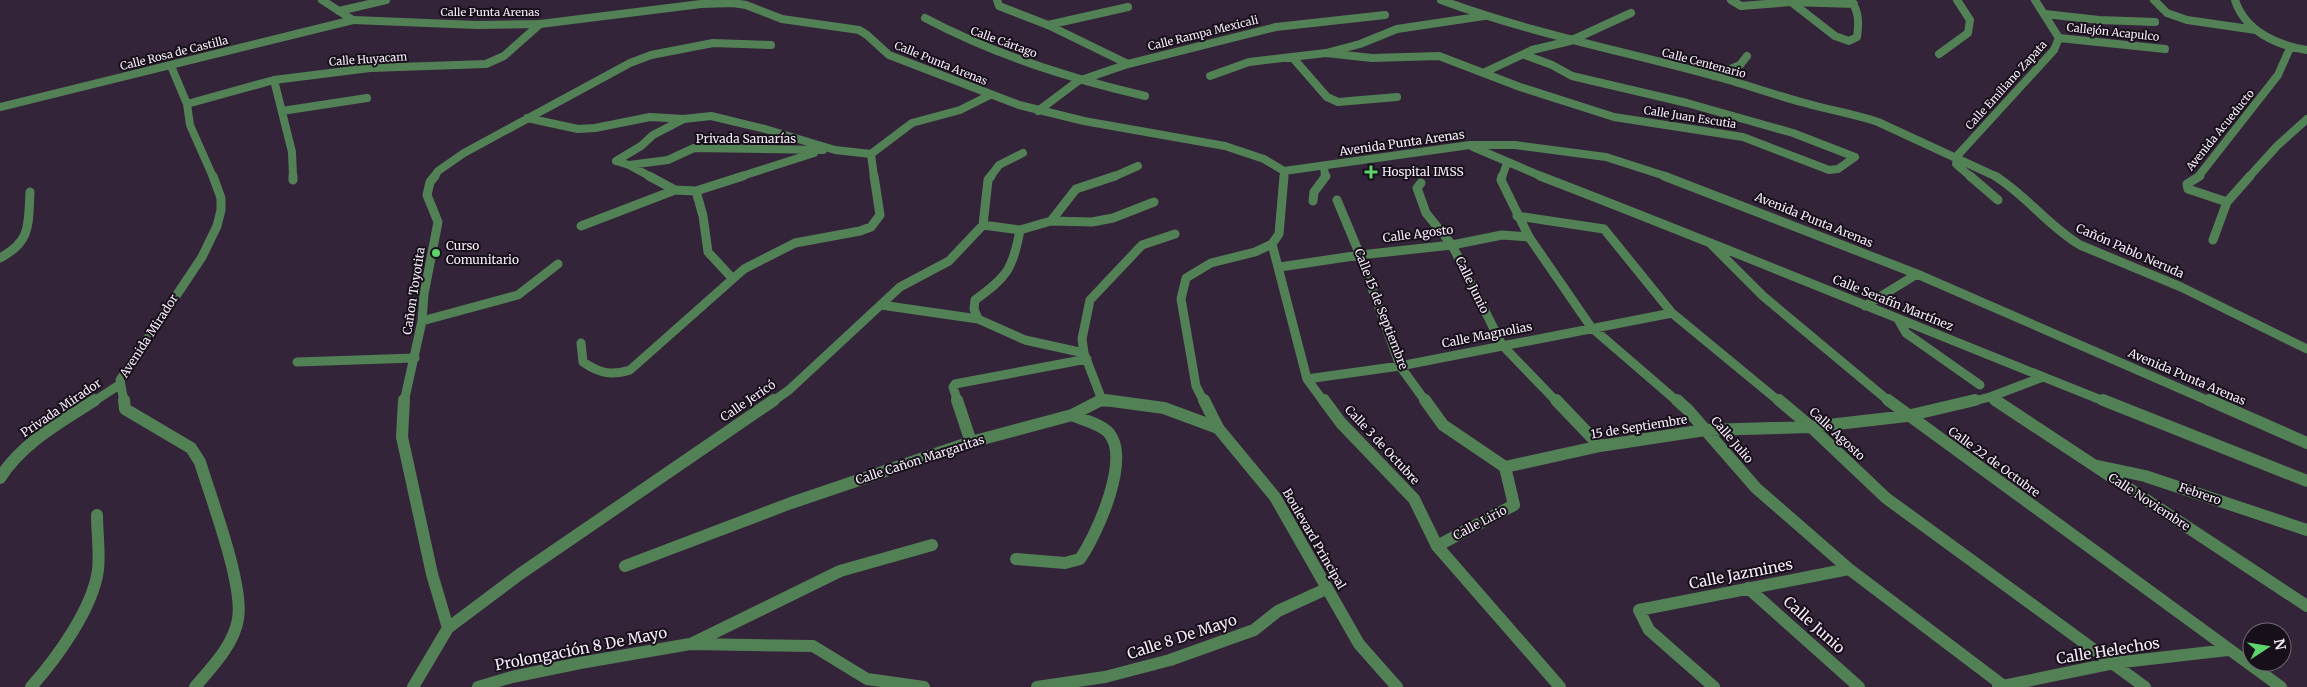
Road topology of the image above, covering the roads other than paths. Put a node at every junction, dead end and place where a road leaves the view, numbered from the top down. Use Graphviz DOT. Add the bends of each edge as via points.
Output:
graph roads {
  1 [pos="322,0"];
  2 [pos="386,0"];
  3 [pos="692,0"];
  4 [pos="997,0"];
  5 [pos="1442,0"];
  6 [pos="1731,0"];
  7 [pos="1957,0"];
  8 [pos="2035,0"];
  9 [pos="2154,0"];
  10 [pos="2235,0"];
  11 [pos="1453,1"];
  12 [pos="1790,1"];
  13 [pos="1852,2"];
  14 [pos="702,4"];
  15 [pos="1128,7"];
  16 [pos="339,11"];
  17 [pos="1631,13"];
  18 [pos="2045,14"];
  19 [pos="1385,15"];
  20 [pos="1484,16"];
  21 [pos="925,18"];
  22 [pos="353,20"];
  23 [pos="2155,22"];
  24 [pos="540,24"];
  25 [pos="1048,25"];
  26 [pos="2256,30"];
  27 [pos="2059,38"];
  28 [pos="1570,41"];
  29 [pos="771,45"];
  30 [pos="2290,48"];
  31 [pos="2165,49"];
  32 [pos="2307,50"];
  33 [pos="1326,53"];
  34 [pos="1939,54"];
  35 [pos="1525,55"];
  36 [pos="1747,56"];
  37 [pos="1293,58"];
  38 [pos="1128,64"];
  39 [pos="171,66"];
  40 [pos="1484,72"];
  41 [pos="1210,76"];
  42 [pos="1714,76"];
  43 [pos="274,80"];
  44 [pos="1078,81"];
  45 [pos="990,95"];
  46 [pos="1145,96"];
  47 [pos="1397,97"];
  48 [pos="367,98"];
  49 [pos="187,104"];
  50 [pos="0,106"];
  51 [pos="282,111"];
  52 [pos="1038,111"];
  53 [pos="527,118"];
  54 [pos="684,119"];
  55 [pos="2307,120"];
  56 [pos="1470,145"];
  57 [pos="824,150"];
  58 [pos="835,150"];
  59 [pos="1023,153"];
  60 [pos="871,154"];
  61 [pos="1957,156"];
  62 [pos="1507,162"];
  63 [pos="629,165"];
  64 [pos="1138,166"];
  65 [pos="1324,166"];
  66 [pos="1284,171"];
  67 [pos="293,180"];
  68 [pos="1421,183"];
  69 [pos="675,190"];
  70 [pos="696,191"];
  71 [pos="30,192"];
  72 [pos="1337,200"];
  73 [pos="1998,200"];
  74 [pos="1313,201"];
  75 [pos="1154,202"];
  76 [pos="2227,202"];
  77 [pos="1517,216"];
  78 [pos="1051,221"];
  79 [pos="983,225"];
  80 [pos="581,226"];
  81 [pos="1020,230"];
  82 [pos="1175,234"];
  83 [pos="1529,237"];
  84 [pos="1706,240"];
  85 [pos="2213,240"];
  86 [pos="1272,244"];
  87 [pos="1452,245"];
  88 [pos="1360,255"];
  89 [pos="0,258"];
  90 [pos="558,264"];
  91 [pos="1280,267"];
  92 [pos="1917,274"];
  93 [pos="732,278"];
  94 [pos="881,305"];
  95 [pos="1865,306"];
  96 [pos="1672,313"];
  97 [pos="978,319"];
  98 [pos="1898,319"];
  99 [pos="422,321"];
  100 [pos="1591,327"];
  101 [pos="581,343"];
  102 [pos="1502,345"];
  103 [pos="2307,349"];
  104 [pos="1086,356"];
  105 [pos="415,358"];
  106 [pos="297,362"];
  107 [pos="1400,366"];
  108 [pos="2043,377"];
  109 [pos="1307,379"];
  110 [pos="119,385"];
  111 [pos="1980,385"];
  112 [pos="1990,397"];
  113 [pos="1102,400"];
  114 [pos="1072,415"];
  115 [pos="1907,416"];
  116 [pos="1811,426"];
  117 [pos="1218,428"];
  118 [pos="1705,430"];
  119 [pos="971,442"];
  120 [pos="2307,443"];
  121 [pos="1600,446"];
  122 [pos="2092,464"];
  123 [pos="1505,467"];
  124 [pos="0,478"];
  125 [pos="2307,481"];
  126 [pos="97,514"];
  127 [pos="2307,530"];
  128 [pos="932,545"];
  129 [pos="1437,546"];
  130 [pos="1016,559"];
  131 [pos="625,566"];
  132 [pos="1849,570"];
  133 [pos="1748,588"];
  134 [pos="1326,589"];
  135 [pos="2307,606"];
  136 [pos="448,628"];
  137 [pos="690,644"];
  138 [pos="2228,650"];
  139 [pos="2114,663"];
  140 [pos="1106,682"];
  141 [pos="30,687"];
  142 [pos="195,687"];
  143 [pos="413,687"];
  144 [pos="478,687"];
  145 [pos="924,687"];
  146 [pos="1037,687"];
  147 [pos="1397,687"];
  148 [pos="1560,687"];
  149 [pos="1714,687"];
  150 [pos="1859,687"];
  151 [pos="2001,687"];
  152 [pos="2145,687"];
  153 [pos="2281,687"];
  1 -- 16 [label="street"];
  2 -- 16 [label="street"];
  3 -- 14 [label="street"];
  4 -- 25 [label="street" via="999,6"];
  5 -- 11 [label="street, Calle Centenario"];
  6 -- 12 [label="street" via="1741,6"];
  7 -- 34 [label="street" via="1970,20 1968,33"];
  8 -- 18 [label="street, Calle Emiliano Zapata"];
  9 -- 26 [label="street" via="2167,13 2187,20"];
  10 -- 26 [label="street" via="2237,11"];
  11 -- 20 [label="street, Calle Centenario"];
  12 -- 13 [label="street"];
  12 -- 13 [label="street" via="1835,36 1849,41 1857,37 1859,14"];
  14 -- 24 [label="street, Calle Punta Arenas"];
  14 -- 45 [label="street, Calle Punta Arenas" via="733,3 782,19 859,30 889,54"];
  15 -- 25 [label="street"];
  16 -- 22 [label="street"];
  17 -- 28 [label="street"];
  18 -- 23 [label="street"];
  18 -- 27 [label="street, Calle Emiliano Zapata"];
  19 -- 38 [label="street, Calle Rampa Mexicali" via="1276,26"];
  20 -- 28 [label="street, Calle Centenario"];
  20 -- 33 [label="street" via="1397,29"];
  21 -- 44 [label="street, Calle Cártago" via="958,37"];
  22 -- 24 [label="street, Calle Punta Arenas"];
  22 -- 39 [label="street, Calle Rosa de Castilla"];
  24 -- 43 [label="street, Calle Huyacam" via="504,56 486,64 370,68"];
  25 -- 38 [label="street"];
  26 -- 30 [label="street"];
  27 -- 31 [label="street, Callejón Acapulco"];
  27 -- 61 [label="street, Calle Emiliano Zapata" via="2054,50"];
  28 -- 35 [label="street" via="1532,50"];
  28 -- 42 [label="street, Calle Centenario"];
  29 -- 53 [label="street, Cañon Toyotita" via="713,42 651,55"];
  30 -- 32 [label="street"];
  30 -- 76 [label="street, Avenida Acueducto" via="2278,75 2200,176 2187,184 2188,189"];
  33 -- 37 [label="street"];
  33 -- 40 [label="street, Calle Juan Escutia" via="1372,58 1439,56"];
  35 -- 40 [label="street"];
  35 -- 40 [label="street, Calle Juan Escutia" via="1572,76 1687,103 1793,133 1855,158 1838,169 1829,170 1743,137 1614,117"];
  36 -- 42 [label="street" via="1740,65"];
  37 -- 41 [label="street" via="1249,62"];
  37 -- 47 [label="street" via="1327,97 1338,102"];
  38 -- 44 [label="street, Calle Rampa Mexicali"];
  39 -- 49 [label="street, Avenida Mirador"];
  39 -- 50 [label="street, Calle Rosa de Castilla"];
  42 -- 61 [label="street, Calle Centenario" via="1860,116"];
  43 -- 49 [label="street, Calle Huyacam"];
  43 -- 51 [label="street"];
  44 -- 46 [label="street, Calle Cártago"];
  44 -- 52 [label="street, Calle Rampa Mexicali"];
  45 -- 52 [label="street, Calle Punta Arenas"];
  45 -- 60 [label="street" via="960,110 912,123"];
  48 -- 51 [label="street"];
  49 -- 110 [label="street, Avenida Mirador" via="190,125 221,198 221,210 202,257"];
  51 -- 67 [label="street" via="292,152"];
  52 -- 66 [label="street, Calle Punta Arenas" via="1191,138 1248,153"];
  53 -- 54 [label="street" via="578,129 650,117"];
  53 -- 99 [label="street, Cañon Toyotita" via="464,153 438,171 430,182 427,195 438,222"];
  54 -- 58 [label="street" via="711,116"];
  54 -- 63 [label="street" via="653,135 616,161"];
  55 -- 76 [label="street" via="2277,146"];
  56 -- 62 [label="street, Calle Serafín Martínez"];
  56 -- 65 [label="street, Avenida Punta Arenas"];
  56 -- 92 [label="street, Avenida Punta Arenas" via="1515,144 1606,157 1687,183"];
  57 -- 58 [label="street, Privada Samarías"];
  57 -- 63 [label="street, Privada Samarías" via="694,148 668,160"];
  57 -- 70 [label="street"];
  58 -- 60 [label="street"];
  59 -- 79 [label="street" via="999,164 988,180"];
  60 -- 93 [label="street" via="880,215 871,227 847,235 795,243"];
  61 -- 73 [label="street" via="1956,164"];
  61 -- 103 [label="street, Cañón Pablo Neruda" via="2007,183 2065,236 2080,245 2180,287"];
  62 -- 77 [label="street, Calle Julio" via="1501,180"];
  62 -- 84 [label="street, Calle Serafín Martínez"];
  63 -- 69 [label="street"];
  64 -- 78 [label="street" via="1076,190"];
  65 -- 66 [label="street, Avenida Punta Arenas"];
  65 -- 74 [label="street" via="1326,176 1314,192"];
  66 -- 86 [label="street" via="1279,234"];
  68 -- 87 [label="street, Calle Junio" via="1417,188 1426,213"];
  69 -- 70 [label="street"];
  69 -- 80 [label="street"];
  70 -- 93 [label="street" via="708,252"];
  71 -- 89 [label="street" via="24,243"];
  72 -- 88 [label="street, Calle 15 de Septiembre"];
  75 -- 78 [label="street" via="1113,218 1092,222"];
  76 -- 85 [label="street"];
  77 -- 83 [label="street, Calle Julio"];
  77 -- 96 [label="street, Calle Agosto" via="1604,229"];
  78 -- 81 [label="street"];
  79 -- 81 [label="street"];
  79 -- 94 [label="street, Calle Jericó" via="949,261 900,287"];
  81 -- 97 [label="street" via="1015,259 1008,274 975,300"];
  82 -- 104 [label="street" via="1142,245 1090,300 1082,339"];
  83 -- 87 [label="street, Calle Agosto" via="1502,235"];
  83 -- 100 [label="street, Calle Julio"];
  84 -- 95 [label="street, Calle Serafín Martínez"];
  84 -- 115 [label="street, Calle 22 de Octubre" via="1763,296"];
  86 -- 91 [label="street, Calle 3 de Octubre"];
  86 -- 117 [label="street, Boulevard Principal" via="1255,252 1211,263 1186,278 1181,299 1196,386"];
  87 -- 88 [label="street, Calle Agosto"];
  87 -- 102 [label="street, Calle Junio"];
  88 -- 91 [label="street, Calle Agosto"];
  88 -- 107 [label="street, Calle 15 de Septiembre"];
  90 -- 99 [label="street" via="518,295"];
  91 -- 109 [label="street, Calle 3 de Octubre"];
  92 -- 95 [label="street"];
  92 -- 120 [label="street, Avenida Punta Arenas"];
  93 -- 101 [label="street" via="630,370 615,375 596,372 584,362"];
  94 -- 97 [label="street"];
  94 -- 136 [label="street, Calle Jericó" via="789,390 520,574"];
  95 -- 98 [label="street, Calle Serafín Martínez"];
  96 -- 100 [label="street, Calle Magnolias"];
  96 -- 116 [label="street, Calle Agosto"];
  97 -- 104 [label="street" via="1025,340"];
  98 -- 108 [label="street, Calle Serafín Martínez"];
  98 -- 111 [label="street" via="1906,333"];
  99 -- 105 [label="street, Cañon Toyotita"];
  100 -- 102 [label="street, Calle Magnolias"];
  100 -- 118 [label="street, Calle Julio" via="1688,410"];
  102 -- 107 [label="street, Calle Magnolias"];
  102 -- 121 [label="street, Calle Junio"];
  104 -- 113 [label="street"];
  104 -- 119 [label="street" via="955,384 953,387"];
  105 -- 106 [label="street"];
  105 -- 136 [label="street, Cañon Toyotita" via="404,400 402,437 432,574"];
  107 -- 109 [label="street, Calle Magnolias"];
  107 -- 123 [label="street, Calle 15 de Septiembre" via="1443,425"];
  108 -- 112 [label="street, 15 de Septiembre"];
  108 -- 125 [label="street, Calle Serafín Martínez"];
  109 -- 129 [label="street, Calle 3 de Octubre" via="1341,423 1414,499"];
  110 -- 124 [label="street, Privada Mirador" via="29,444 12,459"];
  110 -- 142 [label="street, Avenida Mirador" via="125,409 191,448 200,462 236,588 239,618 227,647"];
  112 -- 115 [label="street, 15 de Septiembre"];
  112 -- 122 [label="street, Calle Noviembre"];
  113 -- 114 [label="street, Calle Cañon Margaritas"];
  113 -- 117 [label="street" via="1164,408"];
  114 -- 119 [label="street, Calle Cañon Margaritas"];
  114 -- 130 [label="street" via="1108,432 1117,449 1117,472 1080,559 1065,563"];
  115 -- 116 [label="street, 15 de Septiembre"];
  115 -- 138 [label="street, Calle 22 de Octubre"];
  116 -- 118 [label="street, 15 de Septiembre"];
  116 -- 139 [label="street, Calle Agosto" via="1886,498"];
  117 -- 134 [label="street, Boulevard Principal" via="1275,497"];
  118 -- 121 [label="street, 15 de Septiembre"];
  118 -- 132 [label="street, Calle Julio" via="1756,488"];
  119 -- 131 [label="street, Calle Cañon Margaritas" via="791,503"];
  121 -- 123 [label="street, 15 de Septiembre"];
  122 -- 127 [label="street, Febrero" via="2145,476"];
  122 -- 135 [label="street, Calle Noviembre"];
  123 -- 129 [label="street, Calle Lirio" via="1514,505"];
  126 -- 141 [label="street" via="98,574 83,609 46,672"];
  128 -- 137 [label="street" via="840,571"];
  129 -- 148 [label="street, Calle 3 de Octubre"];
  132 -- 133 [label="street, Calle Jazmines"];
  132 -- 151 [label="street, Calle Julio"];
  133 -- 149 [label="street, Calle Jazmines" via="1639,610 1649,630"];
  133 -- 150 [label="street, Calle Junio"];
  134 -- 140 [label="street, Calle 8 De Mayo" via="1278,611 1254,630"];
  134 -- 147 [label="street, Boulevard Principal" via="1359,644"];
  136 -- 143 [label="street"];
  137 -- 144 [label="street, Prolongación 8 De Mayo" via="580,663"];
  137 -- 145 [label="street" via="813,646 867,679"];
  138 -- 139 [label="street, Calle Helechos"];
  138 -- 153 [label="street, Calle 22 de Octubre"];
  139 -- 151 [label="street, Calle Helechos"];
  139 -- 152 [label="street, Calle Agosto"];
  140 -- 146 [label="street, Calle 8 De Mayo"];
}
